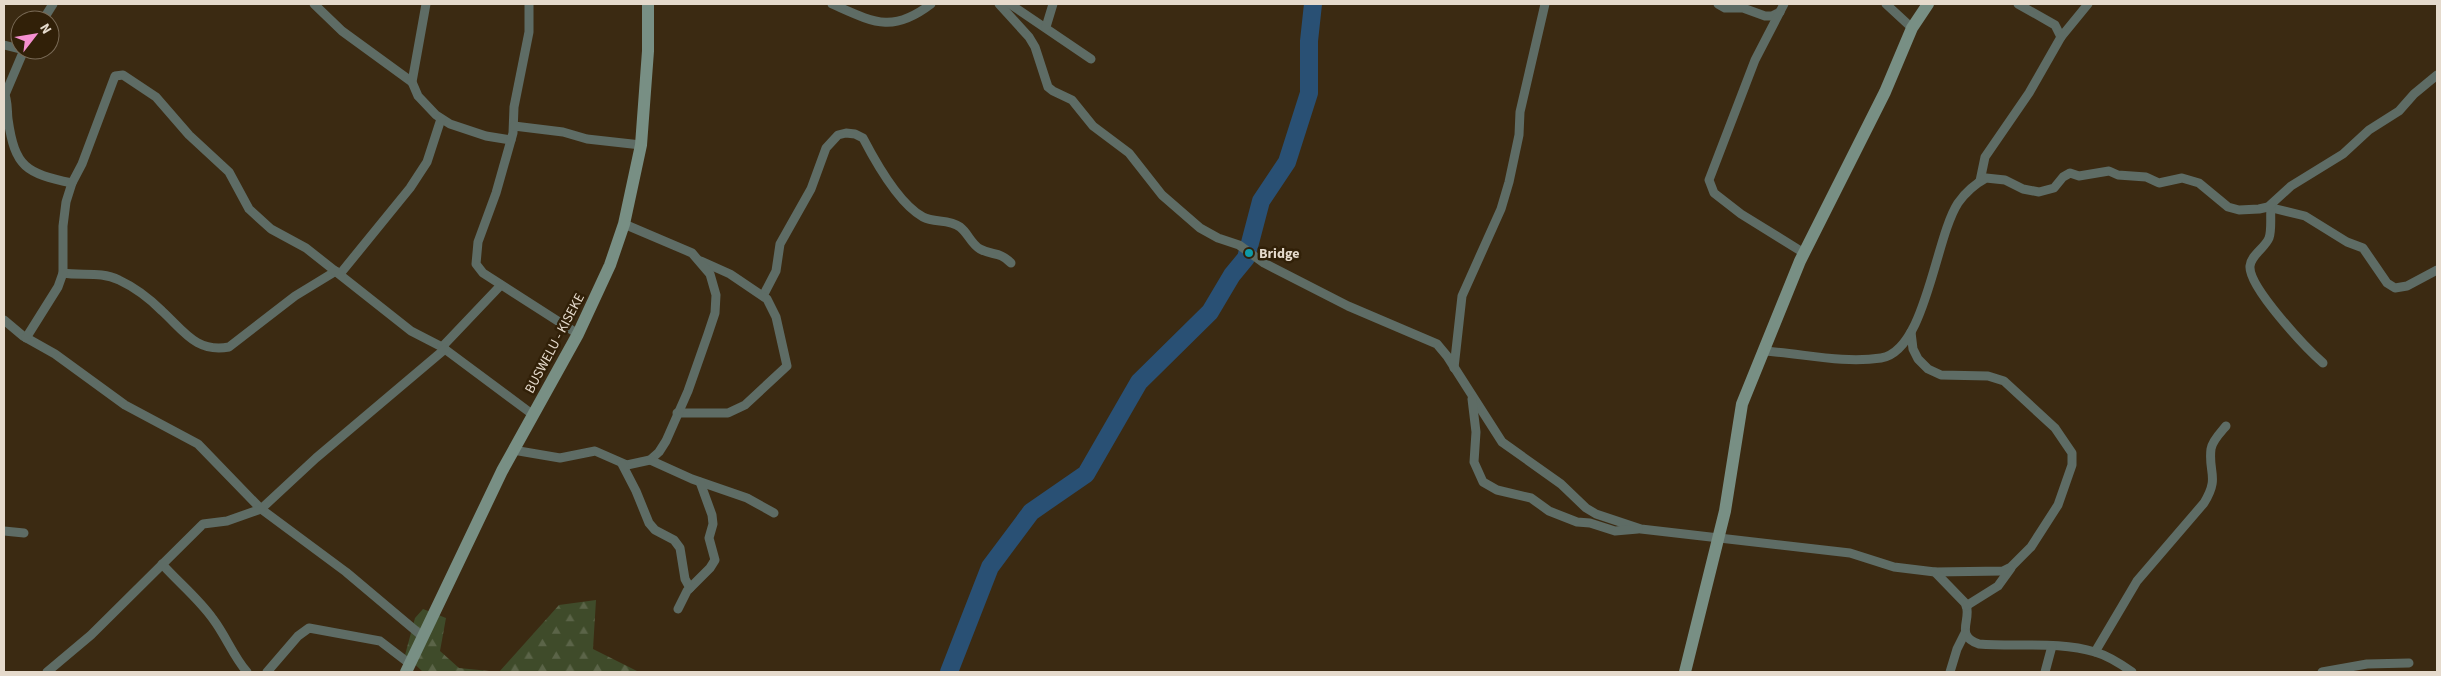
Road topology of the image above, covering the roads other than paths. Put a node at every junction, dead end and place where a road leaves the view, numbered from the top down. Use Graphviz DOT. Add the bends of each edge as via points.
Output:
graph roads {
  1 [pos="314,4"];
  2 [pos="426,4"];
  3 [pos="529,4"];
  4 [pos="648,4"];
  5 [pos="832,4"];
  6 [pos="931,4"];
  7 [pos="998,4"];
  8 [pos="1010,4"];
  9 [pos="1053,4"];
  10 [pos="1545,4"];
  11 [pos="1718,4"];
  12 [pos="1886,4"];
  13 [pos="1928,4"];
  14 [pos="2018,4"];
  15 [pos="2088,4"];
  16 [pos="1782,8"];
  17 [pos="1046,27"];
  18 [pos="1912,28"];
  19 [pos="2061,37"];
  20 [pos="1091,59"];
  21 [pos="20,60"];
  22 [pos="2437,75"];
  23 [pos="412,82"];
  24 [pos="4,95"];
  25 [pos="441,119"];
  26 [pos="514,126"];
  27 [pos="511,140"];
  28 [pos="641,145"];
  29 [pos="1980,182"];
  30 [pos="72,183"];
  31 [pos="2270,207"];
  32 [pos="624,224"];
  33 [pos="1804,254"];
  34 [pos="701,261"];
  35 [pos="1011,263"];
  36 [pos="2437,270"];
  37 [pos="338,272"];
  38 [pos="63,273"];
  39 [pos="501,285"];
  40 [pos="763,296"];
  41 [pos="4,320"];
  42 [pos="1911,332"];
  43 [pos="578,334"];
  44 [pos="26,338"];
  45 [pos="443,348"];
  46 [pos="1763,350"];
  47 [pos="2323,363"];
  48 [pos="1454,368"];
  49 [pos="1470,392"];
  50 [pos="678,413"];
  51 [pos="532,414"];
  52 [pos="2226,426"];
  53 [pos="512,450"];
  54 [pos="650,460"];
  55 [pos="622,464"];
  56 [pos="700,482"];
  57 [pos="262,509"];
  58 [pos="774,513"];
  59 [pos="1641,529"];
  60 [pos="4,531"];
  61 [pos="24,534"];
  62 [pos="1718,539"];
  63 [pos="162,564"];
  64 [pos="2011,567"];
  65 [pos="1935,572"];
  66 [pos="690,588"];
  67 [pos="1966,606"];
  68 [pos="678,609"];
  69 [pos="1965,632"];
  70 [pos="422,636"];
  71 [pos="2052,646"];
  72 [pos="2095,652"];
  73 [pos="2409,663"];
  74 [pos="408,668"];
  75 [pos="47,672"];
  76 [pos="247,672"];
  77 [pos="267,672"];
  78 [pos="1685,672"];
  79 [pos="1950,672"];
  80 [pos="2045,672"];
  81 [pos="2132,672"];
  82 [pos="2322,672"];
  1 -- 23 [label="street" via="342,31"];
  2 -- 23 [label="street"];
  3 -- 26 [label="street" via="529,32 514,107"];
  4 -- 28 [label="main road, BUSWELU - KISEKE" via="647,86"];
  5 -- 6 [label="street" via="873,22 886,23 914,17"];
  7 -- 48 [label="street" via="1032,42 1052,91 1072,100 1093,126 1129,153 1162,195 1200,228 1239,245 1264,263 1348,306 1437,344"];
  8 -- 17 [label="street"];
  9 -- 17 [label="street"];
  10 -- 48 [label="street" via="1520,112 1520,135 1509,182 1501,209 1462,296"];
  11 -- 16 [label="street" via="1765,16 1772,16"];
  12 -- 18 [label="street"];
  13 -- 18 [label="main road"];
  14 -- 19 [label="street" via="2055,25"];
  15 -- 19 [label="street"];
  16 -- 33 [label="street" via="1755,60 1709,180 1714,192 1741,214"];
  17 -- 20 [label="street"];
  18 -- 33 [label="main road" via="1885,92"];
  19 -- 29 [label="street" via="2029,93 1985,157"];
  21 -- 24 [label="street"];
  22 -- 31 [label="street" via="2399,111 2369,130 2329,164 2291,186"];
  23 -- 25 [label="street" via="426,105"];
  24 -- 30 [label="street" via="19,158 27,169"];
  25 -- 27 [label="street" via="486,136"];
  25 -- 37 [label="street" via="427,162 410,188"];
  26 -- 27 [label="street"];
  26 -- 28 [label="street"];
  27 -- 39 [label="street" via="475,256 483,274"];
  28 -- 32 [label="main road, BUSWELU - KISEKE"];
  29 -- 31 [label="street" via="1994,177 2023,189 2046,192 2066,175 2109,171 2159,182 2190,179 2233,209"];
  29 -- 42 [label="street" via="1958,203 1950,219 1917,324"];
  30 -- 37 [label="street" via="114,76 123,75 156,97 188,134 229,172 249,209 271,229 306,248"];
  30 -- 38 [label="street" via="62,226"];
  31 -- 36 [label="street" via="2305,216 2363,248 2387,283 2395,288 2407,286"];
  31 -- 47 [label="street" via="2270,236 2253,259 2250,271 2275,312"];
  32 -- 34 [label="street" via="682,248"];
  32 -- 43 [label="main road, BUSWELU - KISEKE" via="610,265"];
  33 -- 46 [label="main road"];
  34 -- 40 [label="street" via="730,274"];
  34 -- 50 [label="street" via="710,274 716,295 715,313"];
  35 -- 40 [label="street" via="998,253 980,249 953,223 926,218 915,212 902,199 863,138 846,133 838,135 826,148 810,189 780,244 776,271"];
  37 -- 38 [label="street" via="296,296 229,346 216,349 191,339 161,309 121,280 108,275"];
  37 -- 45 [label="street" via="412,331"];
  38 -- 44 [label="street" via="51,301"];
  39 -- 43 [label="street"];
  39 -- 45 [label="street"];
  40 -- 50 [label="street" via="776,317 788,361 784,371 745,405 728,413"];
  41 -- 44 [label="street"];
  42 -- 46 [label="street" via="1902,346 1882,358 1852,360"];
  42 -- 64 [label="street" via="1913,349 1928,369 1940,375 1988,376 2004,381 2055,428 2072,453 2072,465 2058,505 2031,547"];
  43 -- 51 [label="main road, BUSWELU - KISEKE"];
  44 -- 57 [label="street" via="55,354 125,404 198,444"];
  45 -- 51 [label="street"];
  45 -- 57 [label="street"];
  46 -- 62 [label="main road" via="1742,404"];
  48 -- 49 [label="street"];
  49 -- 59 [label="street" via="1502,442 1562,484 1586,508"];
  49 -- 59 [label="street" via="1476,432 1474,462 1483,482 1497,490 1531,498 1549,511 1576,522 1615,531"];
  50 -- 54 [label="street" via="660,452"];
  51 -- 53 [label="main road, BUSWELU - KISEKE"];
  52 -- 72 [label="street" via="2211,449 2214,479 2211,492 2137,581"];
  53 -- 55 [label="street" via="560,458 595,451"];
  53 -- 70 [label="main road, BUSWELU - KISEKE"];
  54 -- 55 [label="street"];
  54 -- 56 [label="street"];
  55 -- 66 [label="street" via="649,523 680,548 685,579"];
  56 -- 58 [label="street" via="747,498"];
  56 -- 66 [label="street" via="712,515 709,538 715,560"];
  57 -- 63 [label="street" via="227,521 202,524"];
  57 -- 70 [label="street" via="346,572"];
  59 -- 62 [label="street"];
  60 -- 61 [label="street"];
  62 -- 65 [label="street" via="1735,538 1850,553 1894,566"];
  62 -- 78 [label="main road"];
  63 -- 75 [label="street" via="91,635"];
  63 -- 76 [label="street" via="214,620"];
  64 -- 65 [label="street" via="1993,573"];
  64 -- 67 [label="street" via="1998,586"];
  65 -- 67 [label="street"];
  66 -- 68 [label="street"];
  67 -- 69 [label="street"];
  69 -- 71 [label="street" via="1970,640 1979,644"];
  69 -- 79 [label="street"];
  70 -- 74 [label="main road, BUSWELU - KISEKE"];
  71 -- 72 [label="street"];
  71 -- 80 [label="street"];
  72 -- 81 [label="street"];
  73 -- 82 [label="street" via="2367,664"];
  74 -- 77 [label="street" via="380,641 309,628"];
}
